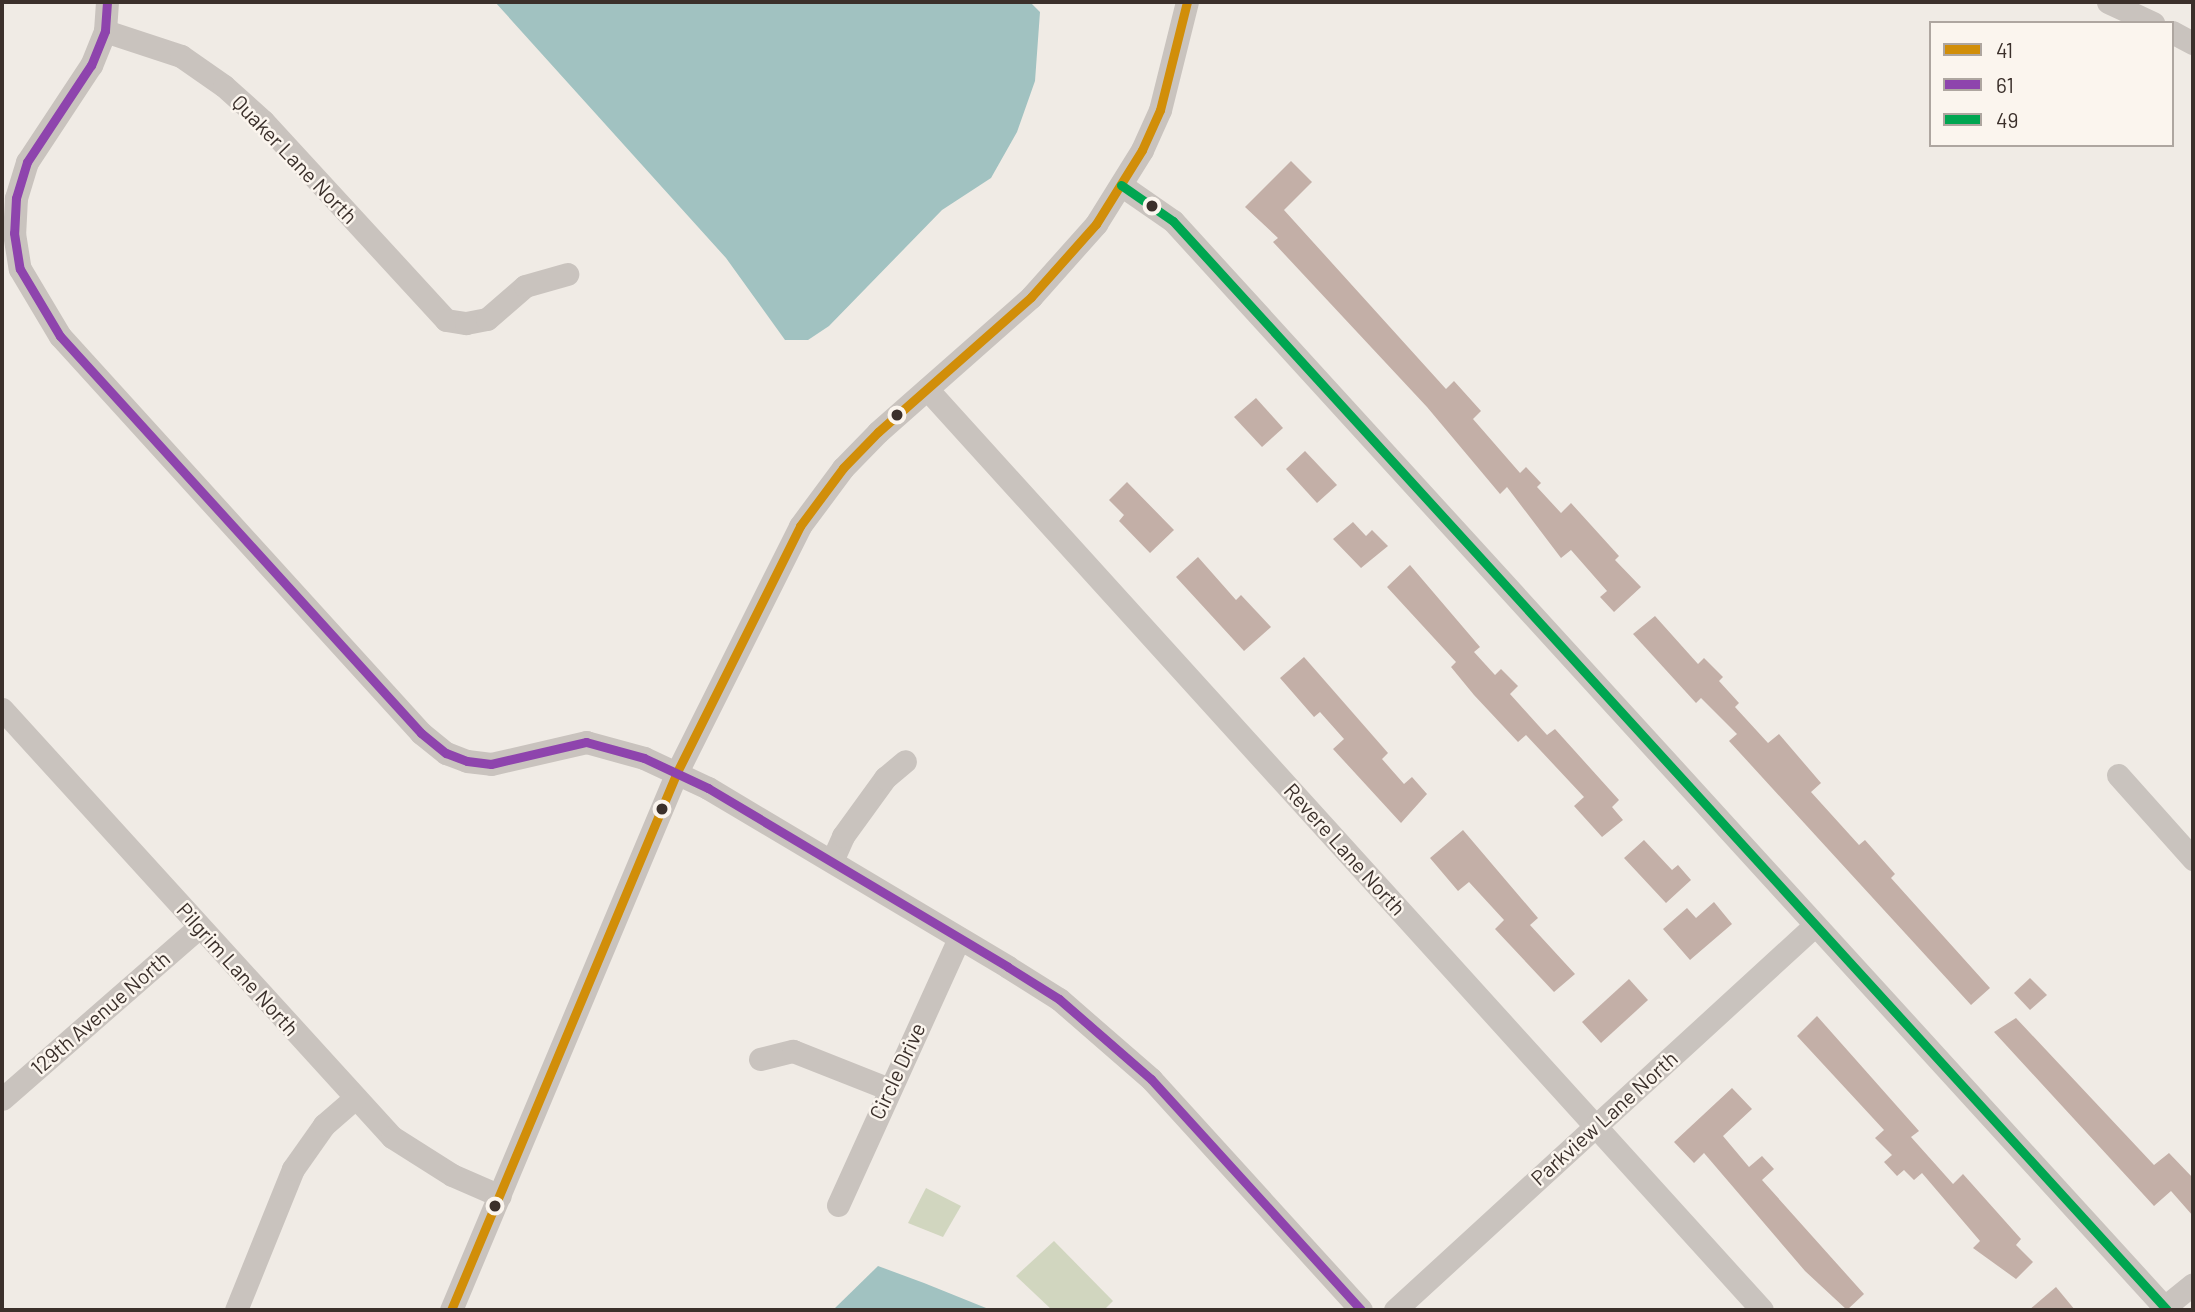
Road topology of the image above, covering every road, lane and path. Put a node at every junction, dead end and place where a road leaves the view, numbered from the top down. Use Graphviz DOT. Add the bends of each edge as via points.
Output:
graph roads {
  1 [pos="107,2"];
  2 [pos="1187,2"];
  3 [pos="2108,2"];
  4 [pos="2149,21"];
  5 [pos="105,31"];
  6 [pos="2174,34"];
  7 [pos="2193,43"];
  8 [pos="1121,185"];
  9 [pos="567,274"];
  10 [pos="927,389"];
  11 [pos="2,709"];
  12 [pos="905,761"];
  13 [pos="677,772"];
  14 [pos="2118,775"];
  15 [pos="2193,859"];
  16 [pos="832,861"];
  17 [pos="1814,926"];
  18 [pos="199,927"];
  19 [pos="959,938"];
  20 [pos="760,1059"];
  21 [pos="889,1089"];
  22 [pos="355,1098"];
  23 [pos="2,1099"];
  24 [pos="1596,1125"];
  25 [pos="500,1196"];
  26 [pos="838,1205"];
  27 [pos="2193,1284"];
  28 [pos="2164,1309"];
  29 [pos="236,1310"];
  30 [pos="452,1310"];
  31 [pos="1361,1310"];
  32 [pos="1395,1310"];
  33 [pos="1762,1310"];
  1 -- 5 [label="street"];
  2 -- 8 [label="street" via="1160,110"];
  3 -- 4 [label="street"];
  5 -- 9 [label="street, Quaker Lane North" via="181,57 224,86 263,121 446,320 487,319 524,286"];
  5 -- 13 [label="street" via="91,65 27,162 16,198 14,233 20,270 60,335 433,744 467,761 491,764 586,742 614,747"];
  6 -- 7 [label="street"];
  8 -- 10 [label="street" via="1069,258"];
  8 -- 17 [label="street" via="1173,221"];
  10 -- 13 [label="street" via="843,468 800,526"];
  10 -- 24 [label="street, Revere Lane North"];
  11 -- 18 [label="street, Pilgrim Lane North"];
  12 -- 16 [label="street" via="885,778"];
  13 -- 16 [label="street"];
  13 -- 25 [label="street"];
  14 -- 15 [label="street"];
  16 -- 19 [label="street"];
  17 -- 24 [label="street, Parkview Lane North"];
  17 -- 28 [label="street"];
  18 -- 22 [label="street, Pilgrim Lane North"];
  18 -- 23 [label="street, 129th Avenue North"];
  19 -- 21 [label="street, Circle Drive"];
  19 -- 31 [label="street" via="1059,999 1151,1079"];
  20 -- 21 [label="street" via="793,1051"];
  21 -- 26 [label="street, Circle Drive"];
  22 -- 25 [label="street, Pilgrim Lane North" via="392,1138"];
  22 -- 29 [label="street" via="324,1125 293,1169"];
  24 -- 32 [label="street, Parkview Lane North"];
  24 -- 33 [label="street, Revere Lane North"];
  25 -- 30 [label="street"];
  27 -- 28 [label="street"];
}
